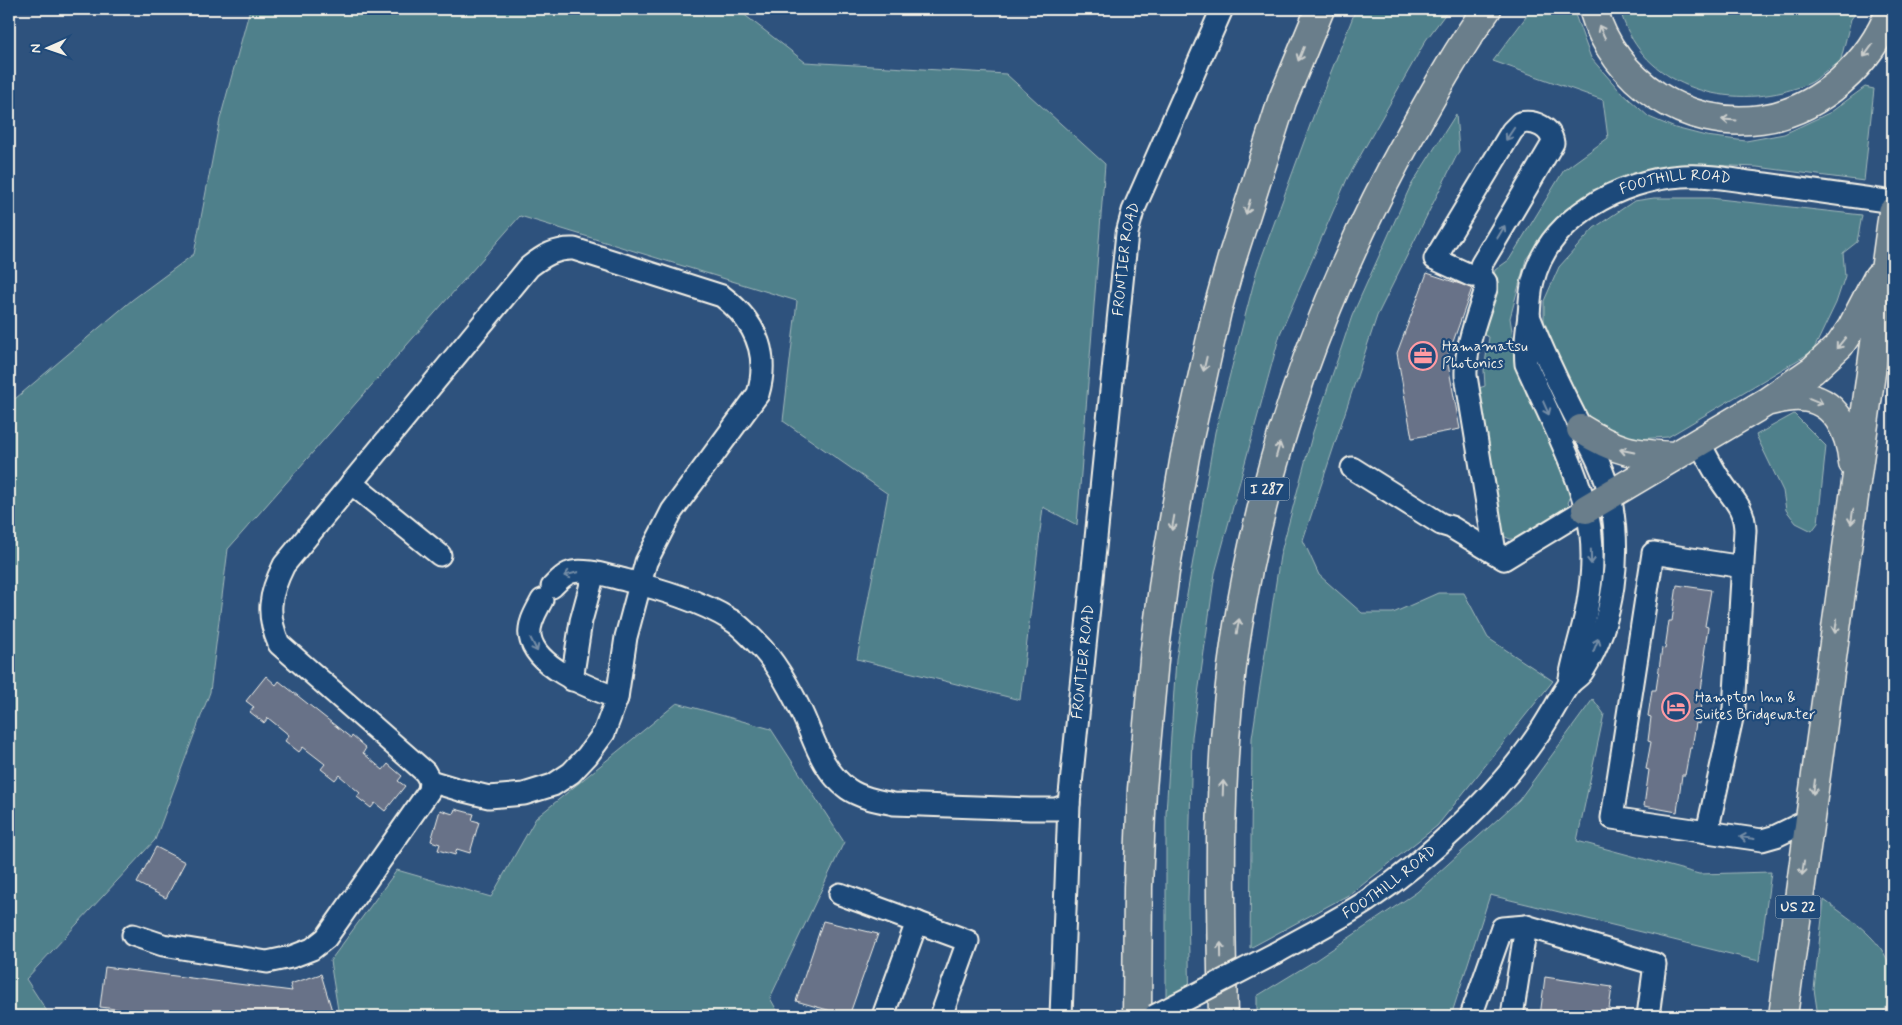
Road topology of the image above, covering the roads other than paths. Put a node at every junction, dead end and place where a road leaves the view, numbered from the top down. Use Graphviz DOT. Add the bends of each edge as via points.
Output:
graph roads {
  1 [pos="1222,9"];
  2 [pos="1320,9"];
  3 [pos="1488,9"];
  4 [pos="1593,9"];
  5 [pos="1891,9"];
  6 [pos="1893,202"];
  7 [pos="1893,212"];
  8 [pos="1887,262"];
  9 [pos="1480,276"];
  10 [pos="1529,316"];
  11 [pos="1893,339"];
  12 [pos="1768,401"];
  13 [pos="1867,403"];
  14 [pos="1581,429"];
  15 [pos="1699,442"];
  16 [pos="1675,456"];
  17 [pos="1352,468"];
  18 [pos="351,483"];
  19 [pos="1856,488"];
  20 [pos="1610,495"];
  21 [pos="1586,509"];
  22 [pos="1495,552"];
  23 [pos="440,555"];
  24 [pos="1742,567"];
  25 [pos="594,573"];
  26 [pos="639,584"];
  27 [pos="572,680"];
  28 [pos="1569,684"];
  29 [pos="617,698"];
  30 [pos="430,781"];
  31 [pos="1069,804"];
  32 [pos="1809,820"];
  33 [pos="1707,832"];
  34 [pos="840,894"];
  35 [pos="917,922"];
  36 [pos="1526,926"];
  37 [pos="133,935"];
  38 [pos="883,1016"];
  39 [pos="942,1016"];
  40 [pos="1061,1016"];
  41 [pos="1137,1016"];
  42 [pos="1154,1016"];
  43 [pos="1223,1016"];
  44 [pos="1471,1016"];
  45 [pos="1512,1016"];
  46 [pos="1648,1016"];
  47 [pos="1783,1016"];
  1 -- 31 [label="street, FRONTIER ROAD" via="1133,211 1127,233"];
  2 -- 41 [label="highway, one-way" via="1282,101 1232,258 1217,311 1184,465 1155,649 1142,789"];
  43 -- 3 [label="highway, I 287, one-way" via="1223,774 1236,640 1260,517 1295,393 1341,272 1394,163 1464,42"];
  5 -- 4 [label="highway, one-way" via="1879,36 1858,65 1836,86 1800,107 1746,121 1713,118 1682,109 1654,95 1621,64"];
  6 -- 10 [label="street, FOOTHILL ROAD" via="1715,177 1661,178 1641,183 1593,204 1556,237 1541,259 1533,280"];
  7 -- 8 [label="highway, US 22"];
  8 -- 12 [label="highway, one-way" via="1840,346 1813,370"];
  8 -- 13 [label="highway, US 22"];
  9 -- 9 [label="street, one-way" via="1481,265 1553,143 1548,131 1534,122 1520,123 1512,130 1435,259 1472,276"];
  9 -- 22 [label="street" via="1486,282 1486,289 1465,362"];
  10 -- 14 [label="street, FOOTHILL ROAD" via="1545,357"];
  10 -- 21 [label="street, FOOTHILL ROAD, one-way" via="1524,346 1526,364 1572,466"];
  11 -- 13 [label="highway" via="1887,378"];
  12 -- 15 [label="highway"];
  12 -- 19 [label="highway, one-way" via="1810,398 1832,410 1847,432"];
  13 -- 19 [label="highway, US 22"];
  16 -- 14 [label="highway, one-way" via="1619,450"];
  14 -- 20 [label="street, FOOTHILL ROAD" via="1598,461"];
  15 -- 16 [label="highway"];
  15 -- 24 [label="street" via="1721,482 1741,508 1744,518"];
  16 -- 20 [label="highway"];
  17 -- 22 [label="street" via="1441,524"];
  18 -- 23 [label="street"];
  18 -- 26 [label="street" via="529,267 545,255 563,248 574,249 722,296 737,308 761,348 763,365 758,394 672,511 646,562"];
  18 -- 30 [label="street" via="284,565 271,599 272,628 279,644 425,772"];
  19 -- 32 [label="highway, US 22, one-way"];
  20 -- 21 [label="highway"];
  28 -- 20 [label="street, FOOTHILL ROAD, one-way" via="1582,673 1595,648 1611,597 1614,533"];
  21 -- 22 [label="street" via="1504,560"];
  21 -- 28 [label="street, FOOTHILL ROAD, one-way" via="1592,571"];
  24 -- 33 [label="street" via="1734,709"];
  24 -- 33 [label="street" via="1653,553 1612,818"];
  25 -- 26 [label="street"];
  25 -- 27 [label="street" via="580,621"];
  25 -- 27 [label="street, one-way" via="572,572 562,577 547,594 532,620 529,635 535,649"];
  26 -- 29 [label="street" via="626,637"];
  26 -- 31 [label="street" via="732,620 757,643 782,674 828,770 848,789 872,800 894,804 1030,810 1056,809"];
  27 -- 29 [label="street"];
  28 -- 42 [label="street, FOOTHILL ROAD, bridge" via="1537,737 1503,778 1418,862 1367,901 1276,953"];
  29 -- 30 [label="street" via="604,733 588,756 553,785 524,794 489,797"];
  30 -- 37 [label="street" via="429,791 326,938 312,949 267,962 163,946"];
  31 -- 40 [label="street, FRONTIER ROAD"];
  32 -- 33 [label="street, one-way" via="1762,840"];
  32 -- 47 [label="highway, US 22, one-way"];
  34 -- 35 [label="street"];
  35 -- 38 [label="street"];
  35 -- 39 [label="street" via="968,940"];
  36 -- 44 [label="street" via="1502,928"];
  36 -- 45 [label="street"];
  36 -- 46 [label="street" via="1655,964"];
}
